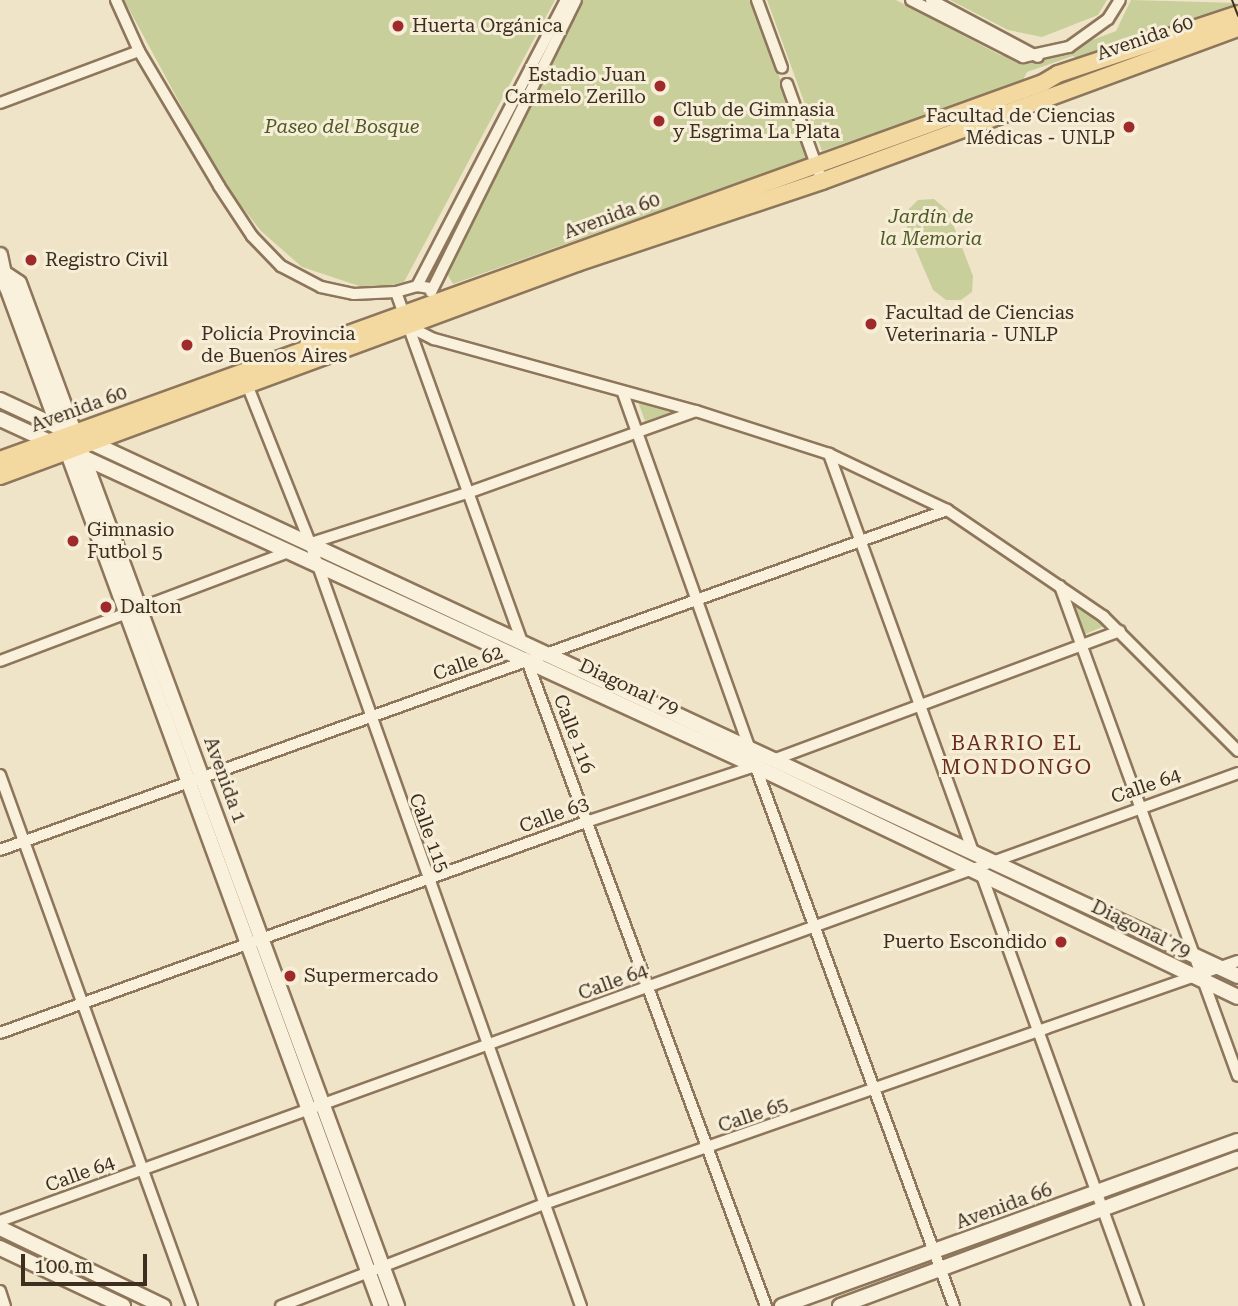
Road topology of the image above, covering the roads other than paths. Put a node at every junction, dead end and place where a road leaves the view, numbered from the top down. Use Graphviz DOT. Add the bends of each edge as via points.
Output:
graph roads {
  1 [pos="116,0"];
  2 [pos="566,0"];
  3 [pos="576,0"];
  4 [pos="757,0"];
  5 [pos="911,0"];
  6 [pos="931,0"];
  7 [pos="1119,0"];
  8 [pos="1238,14"];
  9 [pos="1238,28"];
  10 [pos="139,51"];
  11 [pos="1038,57"];
  12 [pos="782,68"];
  13 [pos="787,84"];
  14 [pos="0,103"];
  15 [pos="819,173"];
  16 [pos="0,255"];
  17 [pos="3,276"];
  18 [pos="417,286"];
  19 [pos="396,292"];
  20 [pos="431,296"];
  21 [pos="408,320"];
  22 [pos="245,379"];
  23 [pos="623,393"];
  24 [pos="0,400"];
  25 [pos="696,411"];
  26 [pos="0,419"];
  27 [pos="637,432"];
  28 [pos="71,442"];
  29 [pos="829,454"];
  30 [pos="0,460"];
  31 [pos="0,475"];
  32 [pos="470,492"];
  33 [pos="947,510"];
  34 [pos="860,541"];
  35 [pos="310,543"];
  36 [pos="289,552"];
  37 [pos="316,564"];
  38 [pos="1060,586"];
  39 [pos="698,599"];
  40 [pos="135,612"];
  41 [pos="1120,631"];
  42 [pos="522,642"];
  43 [pos="1081,645"];
  44 [pos="546,653"];
  45 [pos="0,661"];
  46 [pos="527,661"];
  47 [pos="919,703"];
  48 [pos="369,716"];
  49 [pos="749,748"];
  50 [pos="1238,751"];
  51 [pos="774,760"];
  52 [pos="755,766"];
  53 [pos="1238,773"];
  54 [pos="0,775"];
  55 [pos="203,776"];
  56 [pos="189,781"];
  57 [pos="1140,806"];
  58 [pos="589,821"];
  59 [pos="24,841"];
  60 [pos="0,850"];
  61 [pos="979,865"];
  62 [pos="427,880"];
  63 [pos="816,924"];
  64 [pos="263,938"];
  65 [pos="248,943"];
  66 [pos="1195,956"];
  67 [pos="1238,961"];
  68 [pos="1219,968"];
  69 [pos="1238,976"];
  70 [pos="1200,977"];
  71 [pos="650,988"];
  72 [pos="1238,997"];
  73 [pos="84,1003"];
  74 [pos="0,1033"];
  75 [pos="1039,1034"];
  76 [pos="492,1046"];
  77 [pos="1238,1076"];
  78 [pos="876,1091"];
  79 [pos="324,1105"];
  80 [pos="310,1110"];
  81 [pos="1238,1141"];
  82 [pos="708,1149"];
  83 [pos="1238,1159"];
  84 [pos="145,1170"];
  85 [pos="1096,1192"];
  86 [pos="547,1203"];
  87 [pos="1102,1209"];
  88 [pos="0,1221"];
  89 [pos="0,1228"];
  90 [pos="0,1248"];
  91 [pos="935,1252"];
  92 [pos="941,1270"];
  93 [pos="377,1272"];
  94 [pos="0,1291"];
  95 [pos="5,1306"];
  96 [pos="123,1306"];
  97 [pos="163,1306"];
  98 [pos="192,1306"];
  99 [pos="281,1306"];
  100 [pos="382,1306"];
  101 [pos="397,1306"];
  102 [pos="581,1306"];
  103 [pos="766,1306"];
  104 [pos="782,1306"];
  105 [pos="841,1306"];
  106 [pos="954,1306"];
  107 [pos="1138,1306"];
  1 -- 10 [label="street"];
  2 -- 18 [label="street"];
  3 -- 20 [label="street"];
  4 -- 12 [label="street"];
  5 -- 11 [label="street" via="1023,57"];
  6 -- 11 [label="street"];
  7 -- 11 [label="street" via="1108,19 1069,47"];
  8 -- 15 [label="main road, Avenida 60" via="1058,74"];
  9 -- 15 [label="main road, Avenida 60"];
  10 -- 14 [label="street"];
  10 -- 19 [label="street" via="252,236 281,266 321,287 354,294"];
  13 -- 15 [label="street"];
  15 -- 20 [label="main road, Avenida 60"];
  15 -- 21 [label="main road, Avenida 60"];
  16 -- 17 [label="main road, Avenida 1"];
  17 -- 28 [label="main road, Avenida 1" via="19,283"];
  18 -- 19 [label="street"];
  18 -- 20 [label="street"];
  19 -- 21 [label="street, Calle 116"];
  20 -- 21 [label="main road, Avenida 60"];
  21 -- 22 [label="main road, Avenida 60"];
  21 -- 23 [label="street" via="434,339"];
  21 -- 32 [label="street, Calle 116"];
  22 -- 28 [label="main road, Avenida 60"];
  22 -- 35 [label="street, Calle 115"];
  23 -- 25 [label="street"];
  23 -- 27 [label="street"];
  24 -- 28 [label="main road, Diagonal 79"];
  25 -- 27 [label="street"];
  25 -- 29 [label="street"];
  26 -- 28 [label="main road, Diagonal 79"];
  27 -- 32 [label="street"];
  27 -- 39 [label="street"];
  28 -- 30 [label="main road, Avenida 60"];
  28 -- 31 [label="main road, Avenida 60"];
  28 -- 35 [label="main road, Diagonal 79"];
  28 -- 36 [label="main road, Diagonal 79"];
  28 -- 40 [label="main road, Avenida 1"];
  29 -- 33 [label="street"];
  29 -- 34 [label="street"];
  32 -- 35 [label="street"];
  32 -- 42 [label="street, Calle 116"];
  33 -- 34 [label="street, Calle 62"];
  33 -- 38 [label="street"];
  34 -- 39 [label="street, Calle 62"];
  34 -- 47 [label="street"];
  35 -- 36 [label="street"];
  35 -- 37 [label="street, Calle 115"];
  35 -- 42 [label="main road, Diagonal 79"];
  36 -- 37 [label="main road, Diagonal 79"];
  36 -- 40 [label="street"];
  37 -- 46 [label="main road, Diagonal 79"];
  37 -- 48 [label="street, Calle 115"];
  38 -- 41 [label="street"];
  38 -- 43 [label="street"];
  39 -- 44 [label="street, Calle 62"];
  39 -- 49 [label="street"];
  40 -- 45 [label="street"];
  40 -- 55 [label="main road, Avenida 1"];
  40 -- 56 [label="main road, Avenida 1"];
  41 -- 43 [label="street, Calle 63"];
  41 -- 50 [label="street"];
  42 -- 44 [label="main road, Diagonal 79"];
  42 -- 46 [label="street, Calle 116"];
  43 -- 47 [label="street, Calle 63"];
  43 -- 57 [label="street"];
  44 -- 46 [label="street, Calle 62"];
  44 -- 49 [label="main road, Diagonal 79"];
  46 -- 48 [label="street, Calle 62"];
  46 -- 52 [label="main road, Diagonal 79"];
  46 -- 58 [label="street, Calle 116"];
  47 -- 51 [label="street, Calle 63"];
  47 -- 61 [label="street"];
  48 -- 55 [label="street, Calle 62"];
  48 -- 62 [label="street, Calle 115"];
  49 -- 51 [label="main road, Diagonal 79"];
  49 -- 52 [label="street"];
  51 -- 52 [label="street, Calle 63"];
  51 -- 61 [label="main road, Diagonal 79"];
  52 -- 58 [label="street, Calle 63"];
  52 -- 61 [label="main road, Diagonal 79"];
  52 -- 63 [label="street"];
  53 -- 57 [label="street, Calle 64"];
  54 -- 59 [label="street"];
  55 -- 56 [label="street, Calle 62"];
  55 -- 64 [label="main road, Avenida 1"];
  56 -- 59 [label="street, Calle 62"];
  56 -- 65 [label="main road, Avenida 1"];
  57 -- 61 [label="street, Calle 64"];
  57 -- 66 [label="street"];
  58 -- 62 [label="street, Calle 63"];
  58 -- 71 [label="street, Calle 116"];
  59 -- 60 [label="street, Calle 62"];
  59 -- 73 [label="street"];
  61 -- 63 [label="street, Calle 64"];
  61 -- 66 [label="main road, Diagonal 79"];
  61 -- 70 [label="main road, Diagonal 79"];
  61 -- 75 [label="street"];
  62 -- 64 [label="street, Calle 63"];
  62 -- 76 [label="street, Calle 115"];
  63 -- 71 [label="street, Calle 64"];
  63 -- 78 [label="street"];
  64 -- 65 [label="street, Calle 63"];
  64 -- 79 [label="main road, Avenida 1"];
  65 -- 73 [label="street, Calle 63"];
  65 -- 80 [label="main road, Avenida 1"];
  66 -- 68 [label="main road, Diagonal 79"];
  66 -- 70 [label="street"];
  67 -- 68 [label="street, Calle 65"];
  68 -- 69 [label="main road, Diagonal 79"];
  68 -- 70 [label="street, Calle 65"];
  70 -- 72 [label="main road, Diagonal 79"];
  70 -- 75 [label="street, Calle 65"];
  70 -- 77 [label="street"];
  71 -- 76 [label="street, Calle 64"];
  71 -- 82 [label="street, Calle 116"];
  73 -- 74 [label="street, Calle 63"];
  73 -- 84 [label="street"];
  75 -- 78 [label="street, Calle 65"];
  75 -- 85 [label="street"];
  76 -- 79 [label="street, Calle 64"];
  76 -- 86 [label="street, Calle 115"];
  78 -- 82 [label="street, Calle 65"];
  78 -- 91 [label="street"];
  79 -- 80 [label="street, Calle 64"];
  79 -- 93 [label="main road, Avenida 1"];
  80 -- 84 [label="street, Calle 64"];
  80 -- 93 [label="main road, Avenida 1"];
  81 -- 85 [label="main road, Avenida 66"];
  82 -- 86 [label="street, Calle 65"];
  82 -- 103 [label="street, Calle 116"];
  83 -- 87 [label="main road, Avenida 66"];
  84 -- 88 [label="street, Calle 64"];
  84 -- 98 [label="street"];
  85 -- 87 [label="street"];
  85 -- 91 [label="main road, Avenida 66"];
  86 -- 93 [label="street, Calle 65"];
  86 -- 102 [label="street, Calle 115"];
  87 -- 92 [label="main road, Avenida 66"];
  87 -- 107 [label="street"];
  89 -- 97 [label="main road"];
  90 -- 96 [label="main road"];
  91 -- 92 [label="street"];
  91 -- 104 [label="main road, Avenida 66"];
  92 -- 105 [label="main road, Avenida 66"];
  92 -- 106 [label="street"];
  93 -- 99 [label="street, Calle 65"];
  93 -- 100 [label="main road, Avenida 1"];
  93 -- 101 [label="main road, Avenida 1"];
  94 -- 95 [label="street"];
}
